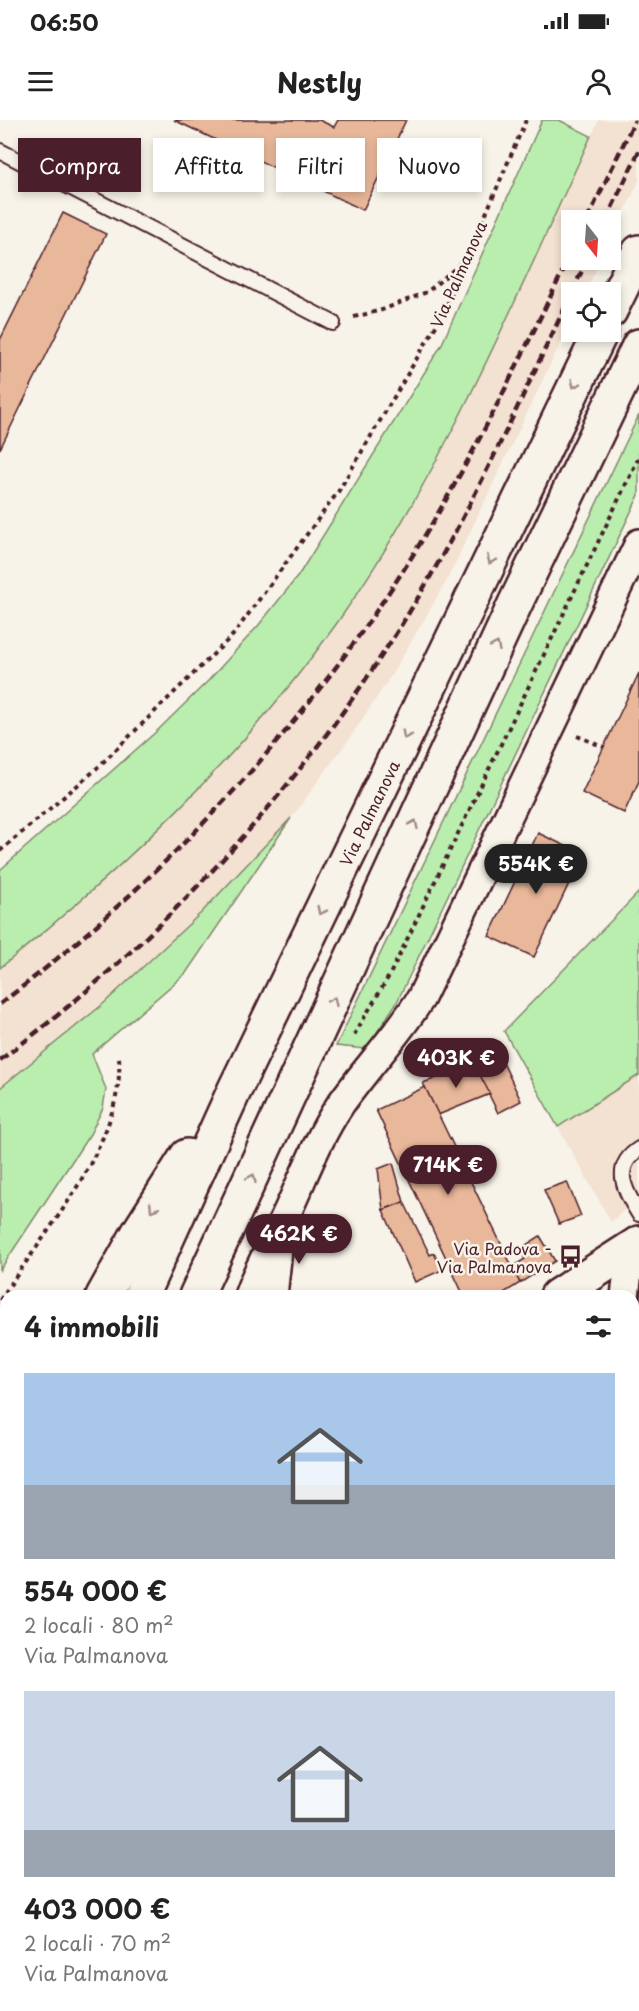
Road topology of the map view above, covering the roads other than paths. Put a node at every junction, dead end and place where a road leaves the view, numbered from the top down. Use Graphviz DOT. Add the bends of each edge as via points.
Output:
graph roads {
  1 [pos="0,151"];
  2 [pos="639,252"];
  3 [pos="621,289"];
  4 [pos="333,322"];
  5 [pos="596,342"];
  6 [pos="639,346"];
  7 [pos="639,543"];
  8 [pos="234,1091"];
  9 [pos="639,1149"];
  10 [pos="639,1214"];
  11 [pos="280,1229"];
  12 [pos="635,1246"];
  13 [pos="106,1290"];
  14 [pos="144,1290"];
  15 [pos="199,1290"];
  16 [pos="250,1290"];
  17 [pos="274,1290"];
  18 [pos="566,1290"];
  19 [pos="626,1290"];
  1 -- 4 [label="lane"];
  2 -- 3 [label="main road"];
  5 -- 8 [label="main road, Via Palmanova, one-way"];
  15 -- 6 [label="main road, one-way" via="515,604"];
  7 -- 11 [label="street" via="420,998 331,1119"];
  8 -- 13 [label="main road, one-way" via="158,1201"];
  8 -- 14 [label="main road, Via Palmanova"];
  9 -- 10 [label="lane" via="626,1161 622,1172"];
  11 -- 16 [label="street"];
  11 -- 17 [label="street"];
  12 -- 18 [label="main road"];
  12 -- 19 [label="street"];
}
